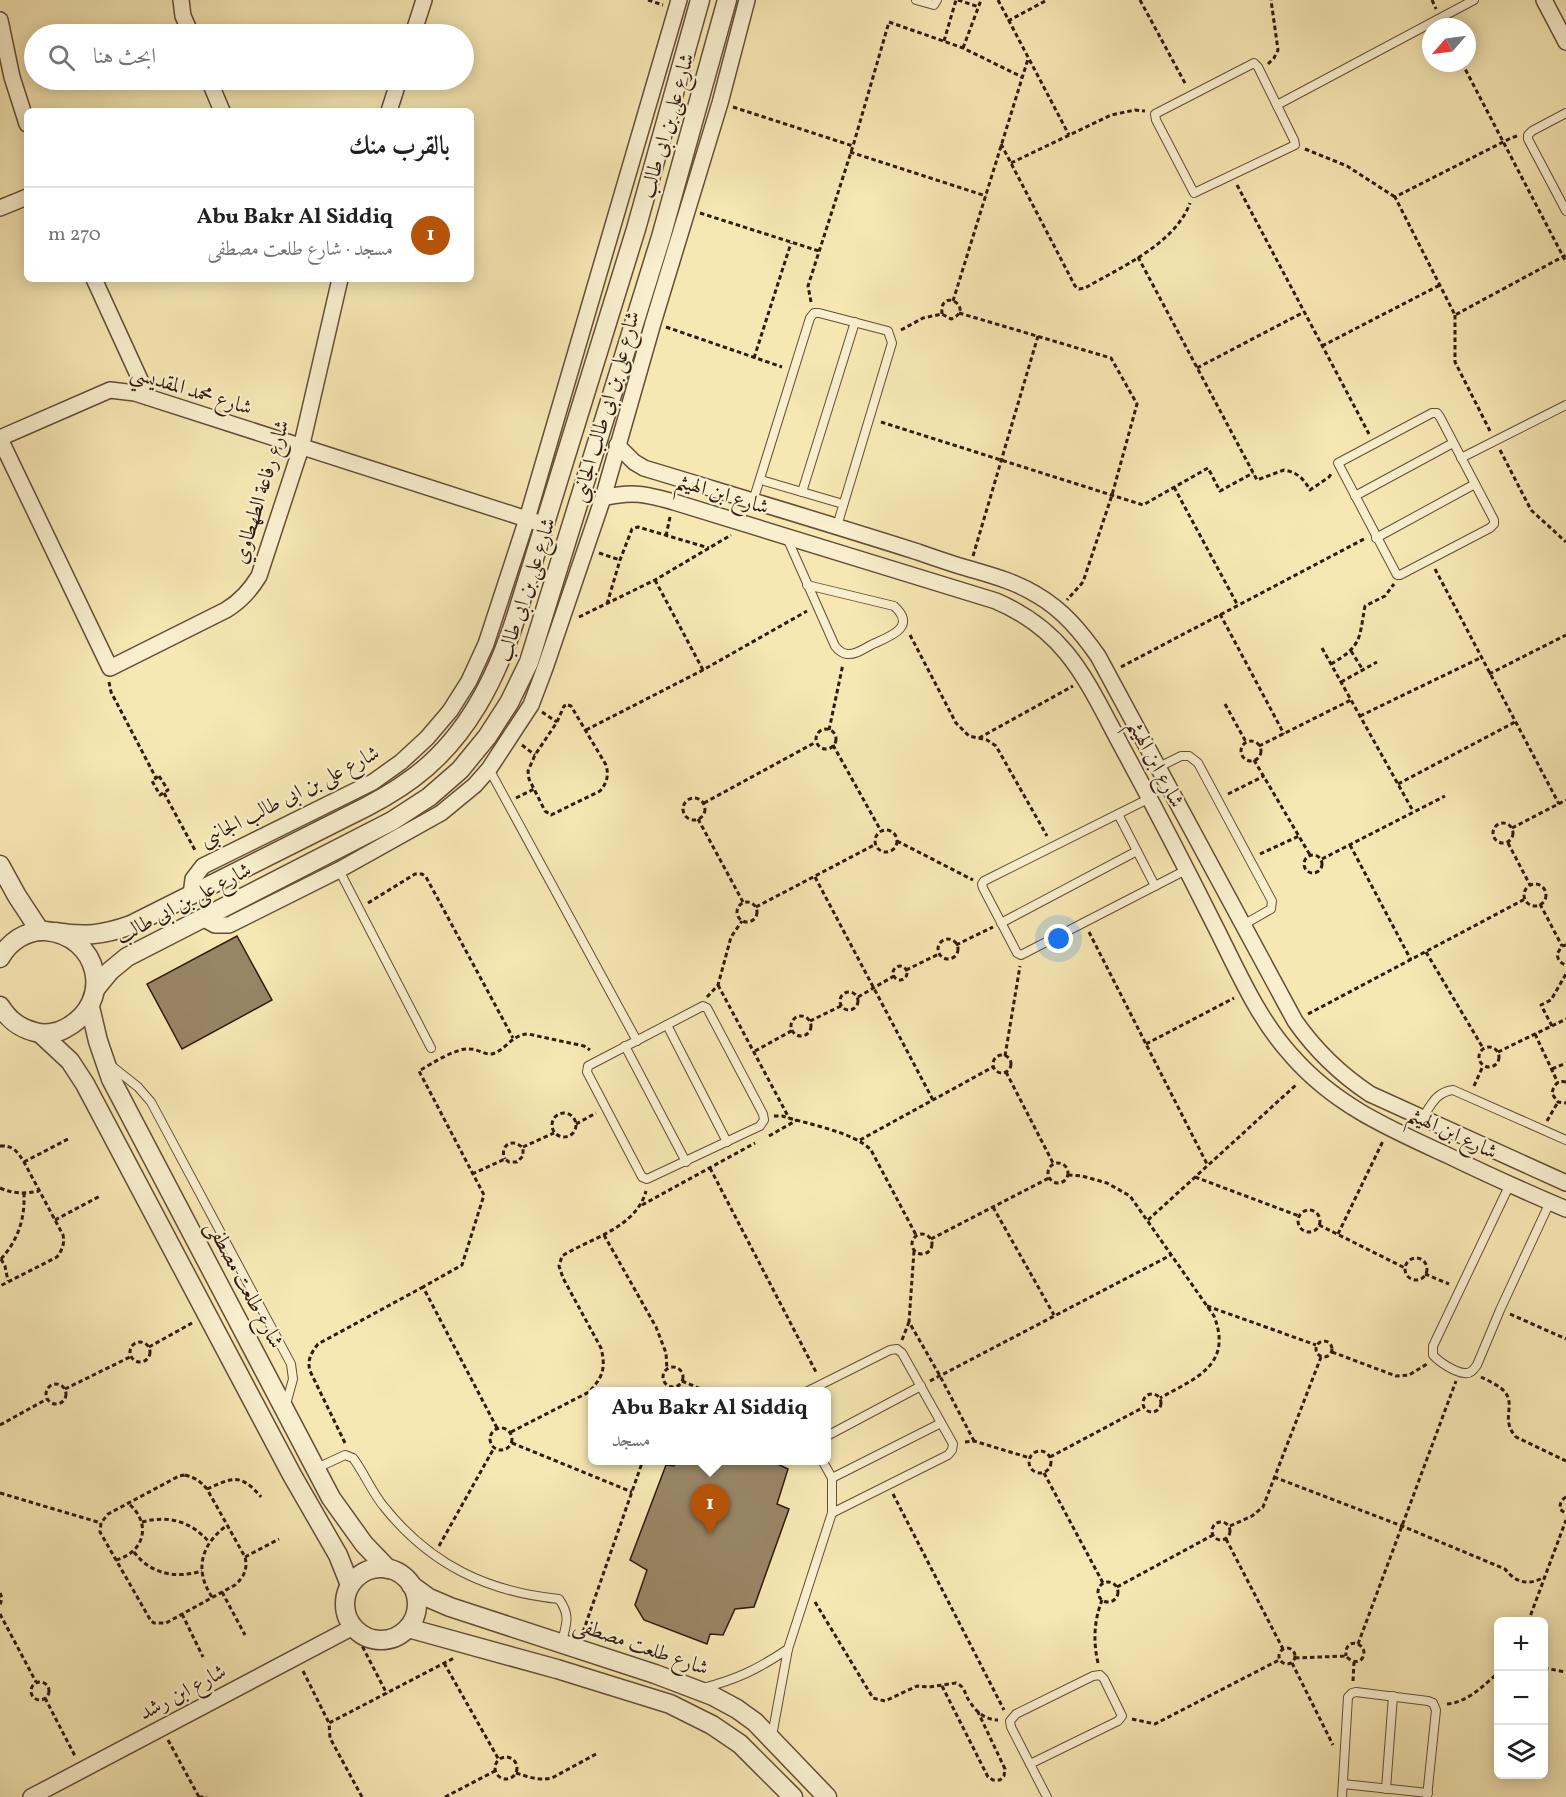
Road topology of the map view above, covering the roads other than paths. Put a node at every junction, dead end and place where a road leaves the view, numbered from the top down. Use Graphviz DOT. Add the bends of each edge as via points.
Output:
graph roads {
  1 [pos="181,0"];
  2 [pos="424,0"];
  3 [pos="680,0"];
  4 [pos="700,0"];
  5 [pos="727,0"];
  6 [pos="747,0"];
  7 [pos="916,0"];
  8 [pos="937,0"];
  9 [pos="1474,0"];
  10 [pos="1544,0"];
  11 [pos="0,20"];
  12 [pos="187,24"];
  13 [pos="416,24"];
  14 [pos="1566,42"];
  15 [pos="213,90"];
  16 [pos="396,90"];
  17 [pos="1277,105"];
  18 [pos="221,108"];
  19 [pos="390,108"];
  20 [pos="1566,114"];
  21 [pos="24,115"];
  22 [pos="24,198"];
  23 [pos="0,208"];
  24 [pos="1566,211"];
  25 [pos="636,229"];
  26 [pos="661,237"];
  27 [pos="95,282"];
  28 [pos="339,282"];
  29 [pos="644,320"];
  30 [pos="855,322"];
  31 [pos="148,397"];
  32 [pos="1566,405"];
  33 [pos="0,438"];
  34 [pos="1453,443"];
  35 [pos="617,445"];
  36 [pos="301,448"];
  37 [pos="1461,458"];
  38 [pos="761,480"];
  39 [pos="1475,484"];
  40 [pos="802,492"];
  41 [pos="1354,496"];
  42 [pos="603,498"];
  43 [pos="753,501"];
  44 [pos="843,504"];
  45 [pos="527,519"];
  46 [pos="545,525"];
  47 [pos="837,526"];
  48 [pos="786,536"];
  49 [pos="1375,536"];
  50 [pos="807,585"];
  51 [pos="1159,767"];
  52 [pos="489,769"];
  53 [pos="1150,798"];
  54 [pos="1118,814"];
  55 [pos="1188,825"];
  56 [pos="1169,835"];
  57 [pos="1137,851"];
  58 [pos="0,865"];
  59 [pos="1187,869"];
  60 [pos="339,870"];
  61 [pos="1155,886"];
  62 [pos="191,895"];
  63 [pos="202,918"];
  64 [pos="1001,923"];
  65 [pos="1243,925"];
  66 [pos="48,932"];
  67 [pos="1,949"];
  68 [pos="96,988"];
  69 [pos="0,1006"];
  70 [pos="90,1007"];
  71 [pos="667,1024"];
  72 [pos="22,1028"];
  73 [pos="0,1031"];
  74 [pos="41,1034"];
  75 [pos="637,1041"];
  76 [pos="626,1046"];
  77 [pos="431,1048"];
  78 [pos="104,1059"];
  79 [pos="1422,1119"];
  80 [pos="1566,1140"];
  81 [pos="727,1142"];
  82 [pos="686,1162"];
  83 [pos="1566,1183"];
  84 [pos="1510,1185"];
  85 [pos="1550,1202"];
  86 [pos="1566,1209"];
  87 [pos="921,1386"];
  88 [pos="816,1387"];
  89 [pos="285,1409"];
  90 [pos="941,1423"];
  91 [pos="831,1434"];
  92 [pos="824,1465"];
  93 [pos="316,1469"];
  94 [pos="832,1478"];
  95 [pos="832,1513"];
  96 [pos="388,1569"];
  97 [pos="350,1585"];
  98 [pos="411,1585"];
  99 [pos="353,1627"];
  100 [pos="408,1628"];
  101 [pos="569,1645"];
  102 [pos="788,1649"];
  103 [pos="698,1689"];
  104 [pos="1393,1696"];
  105 [pos="771,1737"];
  106 [pos="1030,1764"];
  107 [pos="1342,1784"];
  108 [pos="1386,1789"];
  109 [pos="1427,1795"];
  110 [pos="31,1797"];
  111 [pos="793,1797"];
  112 [pos="827,1797"];
  113 [pos="1047,1797"];
  114 [pos="1342,1797"];
  1 -- 12 [label="street"];
  2 -- 13 [label="street"];
  3 -- 45 [label="street, شارع على بن ابى طالب الجانبى"];
  4 -- 25 [label="street, شارع على بن ابى طالب"];
  5 -- 26 [label="street, شارع على بن ابى طالب"];
  6 -- 29 [label="street, شارع على بن ابى طالب الجانبى" via="687,209"];
  7 -- 8 [label="lane" via="934,5"];
  9 -- 17 [label="lane"];
  10 -- 14 [label="street"];
  11 -- 21 [label="street"];
  15 -- 18 [label="street"];
  16 -- 19 [label="street"];
  17 -- 17 [label="lane" via="1295,145 1194,193 1155,114 1254,63"];
  20 -- 24 [label="lane" via="1528,135"];
  22 -- 23 [label="street"];
  25 -- 26 [label="street"];
  25 -- 46 [label="street, شارع على بن ابى طالب"];
  26 -- 29 [label="street, شارع على بن ابى طالب"];
  27 -- 31 [label="street"];
  28 -- 36 [label="street, شارع رفاعة الطهطاوي"];
  29 -- 35 [label="street, شارع على بن ابى طالب الجانبى"];
  29 -- 63 [label="street, شارع على بن ابى طالب" via="529,662 487,737 460,770 392,821"];
  30 -- 38 [label="lane" via="819,313 810,318"];
  30 -- 40 [label="lane"];
  30 -- 44 [label="lane" via="888,331 892,343"];
  31 -- 33 [label="street, شارع محمد المقديسي" via="110,390"];
  31 -- 36 [label="street, شارع محمد المقديسي"];
  32 -- 37 [label="lane"];
  33 -- 36 [label="street, شارع رفاعة الطهطاوي" via="110,669 226,610 251,590"];
  34 -- 37 [label="lane"];
  34 -- 41 [label="lane"];
  34 -- 41 [label="lane" via="1437,413 1374,443 1338,463"];
  35 -- 42 [label="street, شارع على بن ابى طالب الجانبى"];
  35 -- 43 [label="street, شارع ابن الهيثم" via="644,468"];
  36 -- 45 [label="street, شارع محمد المقديسي"];
  37 -- 39 [label="lane"];
  38 -- 40 [label="lane"];
  38 -- 43 [label="lane"];
  39 -- 49 [label="lane"];
  39 -- 49 [label="lane" via="1494,524 1430,560 1397,575"];
  40 -- 44 [label="lane"];
  41 -- 49 [label="lane"];
  42 -- 48 [label="street, شارع ابن الهيثم" via="642,493"];
  42 -- 52 [label="street, شارع على بن ابى طالب الجانبى" via="531,705"];
  43 -- 47 [label="street, شارع ابن الهيثم"];
  44 -- 47 [label="lane"];
  45 -- 46 [label="street, شارع محمد المقديسي"];
  45 -- 62 [label="street, شارع على بن ابى طالب الجانبى" via="486,644 469,681 427,738 373,782 203,866 193,879"];
  46 -- 62 [label="street, شارع على بن ابى طالب" via="501,662 487,691 442,753 381,799"];
  47 -- 51 [label="street, شارع ابن الهيثم" via="993,575 1038,595 1086,639"];
  48 -- 50 [label="lane"];
  48 -- 53 [label="street, شارع ابن الهيثم" via="979,595 1012,608 1041,626 1086,679"];
  50 -- 50 [label="lane" via="839,652 854,653 898,632 903,623 894,606"];
  51 -- 55 [label="street, شارع ابن الهيثم"];
  51 -- 65 [label="lane" via="1181,756 1189,756 1198,763 1272,901 1271,909"];
  52 -- 60 [label="street, شارع على بن ابى طالب الجانبى" via="441,813"];
  52 -- 75 [label="lane"];
  53 -- 54 [label="lane"];
  53 -- 56 [label="street, شارع ابن الهيثم"];
  54 -- 57 [label="lane"];
  54 -- 64 [label="lane" via="984,881"];
  55 -- 56 [label="street"];
  55 -- 65 [label="street, شارع ابن الهيثم"];
  56 -- 59 [label="street, شارع ابن الهيثم"];
  57 -- 61 [label="lane"];
  57 -- 64 [label="lane"];
  58 -- 66 [label="street" via="17,896"];
  59 -- 61 [label="lane"];
  59 -- 84 [label="street, شارع ابن الهيثم" via="1248,990 1275,1035 1309,1074 1347,1104 1389,1128"];
  60 -- 63 [label="street, شارع على بن ابى طالب الجانبى" via="229,925 215,925"];
  60 -- 77 [label="lane"];
  61 -- 64 [label="lane" via="1021,955"];
  62 -- 66 [label="street, شارع على بن ابى طالب" via="113,932"];
  63 -- 68 [label="street, شارع على بن ابى طالب" via="127,957"];
  65 -- 79 [label="street, شارع ابن الهيثم" via="1295,1021 1321,1054 1370,1094"];
  66 -- 67 [label="street" via="26,934"];
  66 -- 68 [label="street" via="73,939 86,953 94,969"];
  68 -- 70 [label="street"];
  69 -- 72 [label="street"];
  70 -- 74 [label="street" via="77,1022 60,1032"];
  70 -- 78 [label="street, شارع طلعت مصطفى"];
  71 -- 75 [label="lane"];
  71 -- 81 [label="lane"];
  71 -- 81 [label="lane" via="702,1006 707,1008 763,1114 760,1126"];
  72 -- 73 [label="street"];
  72 -- 74 [label="street"];
  74 -- 97 [label="street" via="70,1061 85,1084"];
  75 -- 76 [label="lane"];
  76 -- 82 [label="lane"];
  76 -- 82 [label="lane" via="588,1066 587,1072 642,1177 647,1179"];
  78 -- 89 [label="street, شارع طلعت مصطفى"];
  78 -- 89 [label="lane" via="151,1102 291,1364 293,1379"];
  79 -- 80 [label="lane" via="1438,1095 1453,1090"];
  79 -- 83 [label="street, شارع ابن الهيثم"];
  81 -- 82 [label="lane"];
  84 -- 85 [label="street, شارع ابن الهيثم"];
  84 -- 85 [label="lane" via="1433,1346 1433,1355 1439,1362 1464,1374 1478,1365"];
  85 -- 86 [label="street, شارع ابن الهيثم"];
  87 -- 88 [label="lane" via="897,1349"];
  87 -- 90 [label="lane"];
  87 -- 91 [label="lane"];
  89 -- 93 [label="street, شارع طلعت مصطفى"];
  90 -- 94 [label="lane"];
  90 -- 95 [label="lane" via="953,1444 948,1455"];
  92 -- 94 [label="lane"];
  93 -- 96 [label="street, شارع طلعت مصطفى" via="349,1524"];
  93 -- 101 [label="lane" via="345,1455 353,1458 383,1506 434,1556 489,1585 559,1599 568,1616"];
  94 -- 95 [label="lane"];
  95 -- 102 [label="lane"];
  96 -- 97 [label="street" via="373,1569"];
  96 -- 98 [label="street"];
  97 -- 99 [label="street" via="345,1607"];
  98 -- 100 [label="street" via="416,1607"];
  98 -- 101 [label="street, شارع طلعت مصطفى" via="450,1607"];
  99 -- 100 [label="street" via="363,1635 386,1640"];
  99 -- 110 [label="street, شارع ابن رشد"];
  100 -- 111 [label="street" via="670,1704 740,1743"];
  101 -- 103 [label="street, شارع طلعت مصطفى"];
  102 -- 103 [label="lane" via="758,1669"];
  102 -- 105 [label="lane"];
  103 -- 105 [label="street, شارع طلعت مصطفى" via="737,1709"];
  104 -- 107 [label="lane" via="1356,1692 1348,1697"];
  104 -- 108 [label="lane"];
  104 -- 109 [label="lane" via="1428,1701 1436,1710"];
  105 -- 112 [label="street, شارع طلعت مصطفى"];
  106 -- 106 [label="lane" via="1118,1721 1122,1716 1104,1679 1093,1676 1016,1714 1010,1721 1011,1727"];
  106 -- 113 [label="lane"];
  107 -- 108 [label="lane"];
  107 -- 114 [label="lane"];
  108 -- 109 [label="lane"];
}
